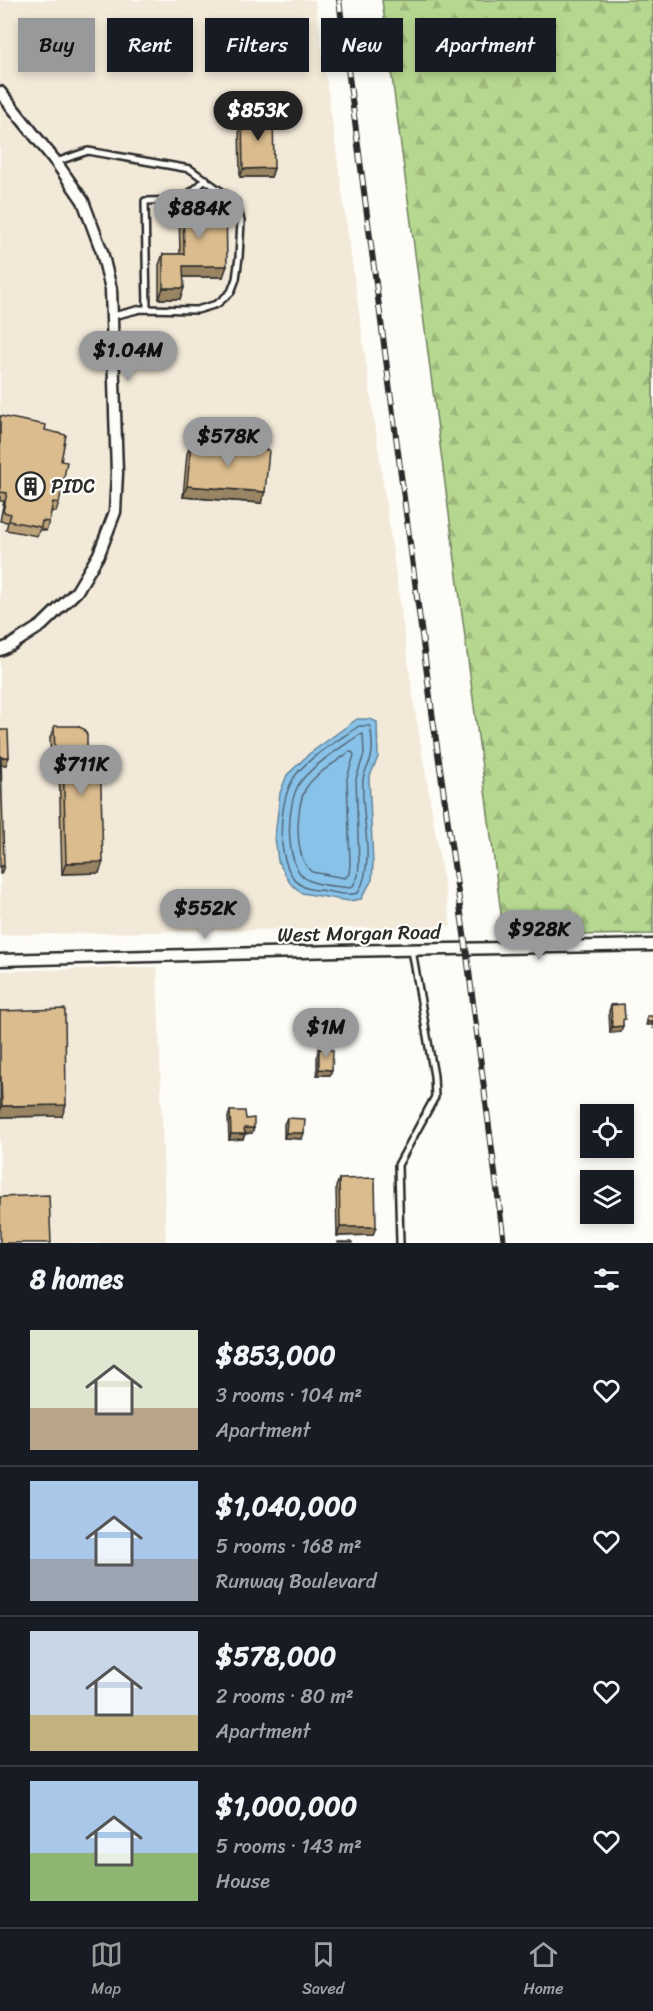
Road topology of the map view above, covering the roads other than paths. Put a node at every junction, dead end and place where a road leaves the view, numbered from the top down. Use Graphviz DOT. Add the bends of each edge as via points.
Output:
graph roads {
  1 [pos="0,92"];
  2 [pos="56,162"];
  3 [pos="206,179"];
  4 [pos="147,309"];
  5 [pos="112,316"];
  6 [pos="0,650"];
  7 [pos="653,945"];
  8 [pos="412,948"];
  9 [pos="0,960"];
  10 [pos="400,1243"];
  1 -- 2 [label="street"];
  2 -- 3 [label="lane" via="88,151 190,169"];
  2 -- 5 [label="street" via="83,201 102,252 111,289"];
  3 -- 4 [label="lane" via="180,200 145,201"];
  3 -- 4 [label="lane" via="236,202 241,221 236,279 231,292 217,304 197,309"];
  4 -- 5 [label="lane"];
  5 -- 6 [label="street" via="115,512 99,554 77,591 42,625"];
  7 -- 8 [label="street, West Morgan Road"];
  8 -- 9 [label="street, West Morgan Road"];
  8 -- 10 [label="lane" via="435,1097 398,1165"];
}
